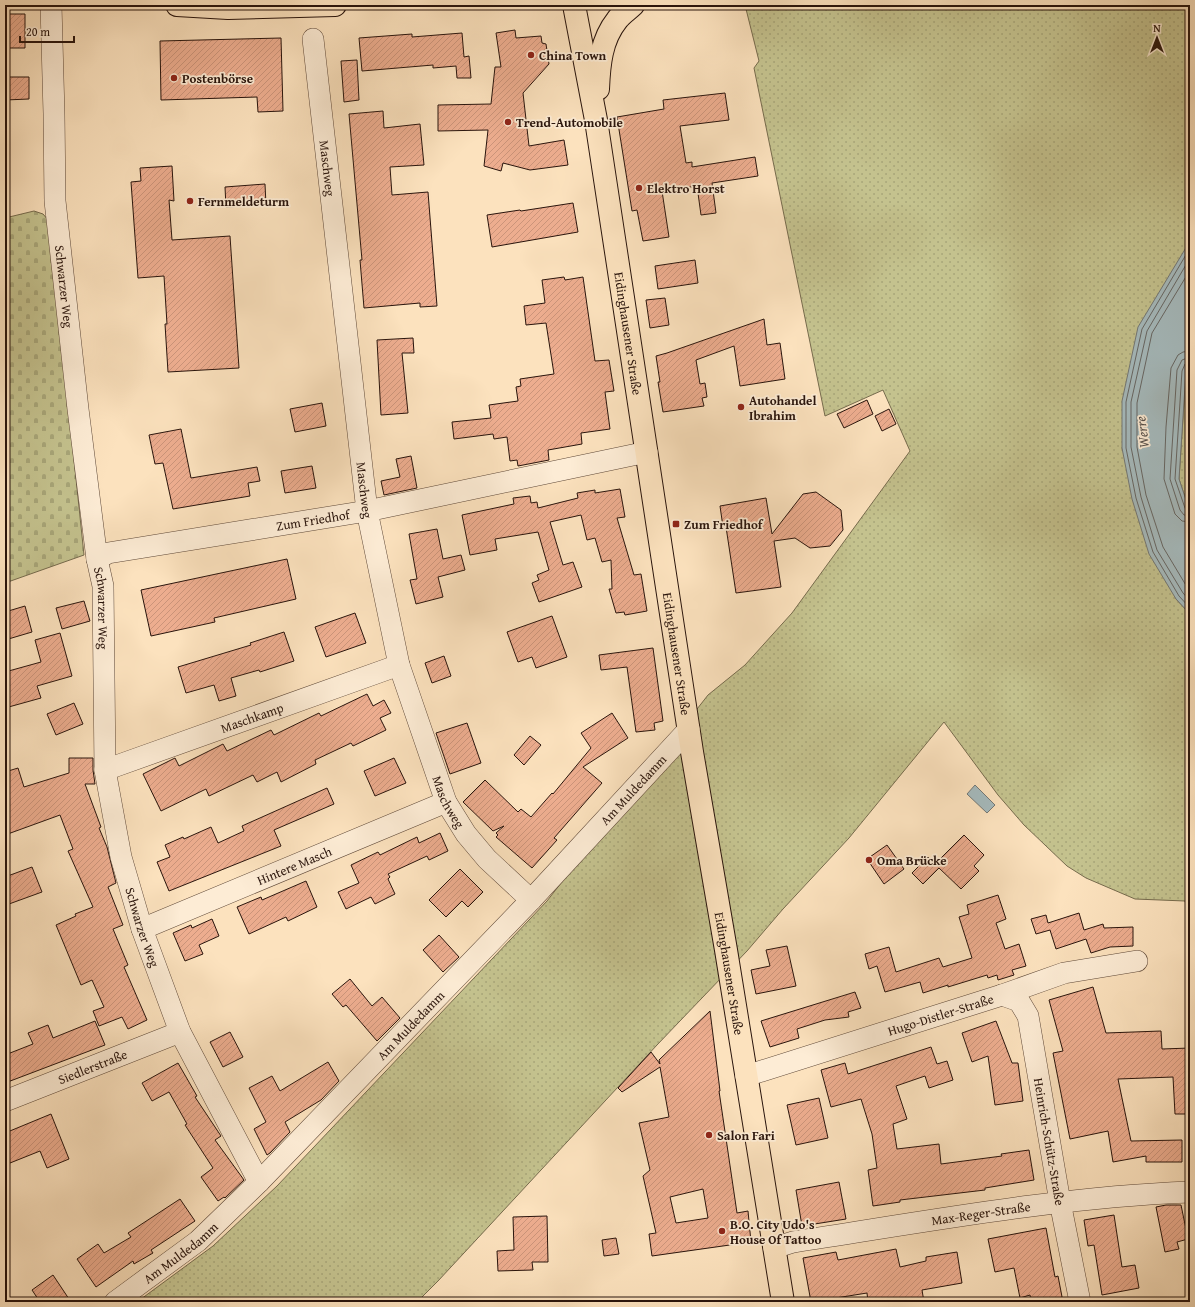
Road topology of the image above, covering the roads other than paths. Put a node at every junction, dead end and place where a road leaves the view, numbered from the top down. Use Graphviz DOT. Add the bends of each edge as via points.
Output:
graph roads {
  1 [pos="51,5"];
  2 [pos="181,5"];
  3 [pos="335,5"];
  4 [pos="574,5"];
  5 [pos="633,5"];
  6 [pos="313,39"];
  7 [pos="596,120"];
  8 [pos="647,452"];
  9 [pos="366,511"];
  10 [pos="97,559"];
  11 [pos="399,665"];
  12 [pos="689,729"];
  13 [pos="106,770"];
  14 [pos="446,802"];
  15 [pos="530,900"];
  16 [pos="142,929"];
  17 [pos="1137,961"];
  18 [pos="1002,995"];
  19 [pos="180,1032"];
  20 [pos="746,1076"];
  21 [pos="5,1101"];
  22 [pos="259,1182"];
  23 [pos="1190,1192"];
  24 [pos="1060,1202"];
  25 [pos="774,1248"];
  26 [pos="115,1302"];
  27 [pos="783,1302"];
  28 [pos="1080,1302"];
  1 -- 10 [label="street, Schwarzer Weg" via="55,200"];
  2 -- 3 [label="main road" via="228,8"];
  4 -- 7 [label="main road, Eidinghausener Straße"];
  5 -- 7 [label="main road" via="617,20 607,36 599,67"];
  6 -- 9 [label="street, Maschweg"];
  7 -- 8 [label="main road, Eidinghausener Straße"];
  8 -- 9 [label="street, Zum Friedhof"];
  8 -- 12 [label="main road, Eidinghausener Straße"];
  9 -- 10 [label="street, Zum Friedhof" via="108,553"];
  9 -- 11 [label="street, Maschweg"];
  10 -- 13 [label="street, Schwarzer Weg" via="103,586"];
  11 -- 13 [label="street, Maschkamp"];
  11 -- 14 [label="street, Maschweg"];
  12 -- 15 [label="street, Am Muldedamm"];
  12 -- 20 [label="main road, Eidinghausener Straße"];
  13 -- 16 [label="street, Schwarzer Weg" via="122,857"];
  14 -- 15 [label="street, Maschweg" via="466,834 483,854"];
  14 -- 16 [label="street, Hintere Masch"];
  15 -- 22 [label="street, Am Muldedamm"];
  16 -- 19 [label="street, Schwarzer Weg"];
  17 -- 18 [label="street, Hugo-Distler-Straße" via="1064,974"];
  18 -- 20 [label="street, Hugo-Distler-Straße"];
  18 -- 24 [label="street, Heinrich-Schütz-Straße" via="1019,1001 1028,1016"];
  19 -- 21 [label="street, Siedlerstraße"];
  19 -- 22 [label="street, Schwarzer Weg"];
  20 -- 25 [label="main road, Eidinghausener Straße"];
  22 -- 26 [label="street, Am Muldedamm" via="198,1241"];
  23 -- 24 [label="street, Max-Reger-Straße"];
  24 -- 25 [label="street, Max-Reger-Straße" via="793,1242"];
  24 -- 28 [label="street, Heinrich-Schütz-Straße"];
  25 -- 27 [label="main road, Eidinghausener Straße"];
}
